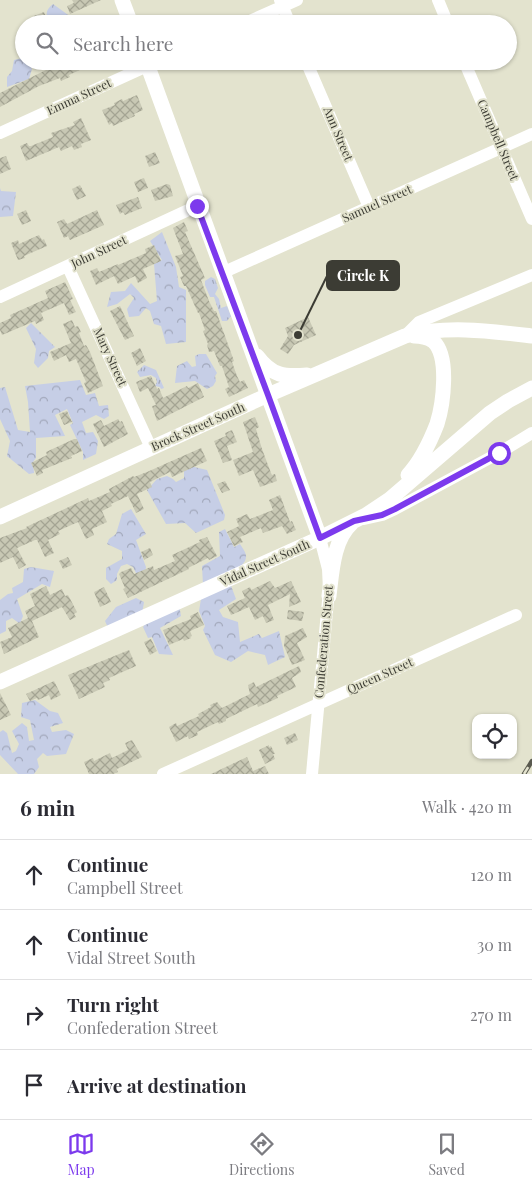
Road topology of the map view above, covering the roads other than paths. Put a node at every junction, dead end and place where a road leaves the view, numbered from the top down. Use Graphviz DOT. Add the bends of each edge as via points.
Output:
graph roads {
  1 [pos="122,0"];
  2 [pos="297,0"];
  3 [pos="438,0"];
  4 [pos="281,3"];
  5 [pos="128,15"];
  6 [pos="259,15"];
  7 [pos="286,15"];
  8 [pos="444,15"];
  9 [pos="136,70"];
  10 [pos="153,70"];
  11 [pos="310,70"];
  12 [pos="468,70"];
  13 [pos="0,134"];
  14 [pos="532,134"];
  15 [pos="501,148"];
  16 [pos="197,206"];
  17 [pos="370,208"];
  18 [pos="532,219"];
  19 [pos="68,267"];
  20 [pos="222,273"];
  21 [pos="532,275"];
  22 [pos="0,297"];
  23 [pos="405,336"];
  24 [pos="532,336"];
  25 [pos="248,342"];
  26 [pos="316,374"];
  27 [pos="526,391"];
  28 [pos="268,395"];
  29 [pos="532,433"];
  30 [pos="150,448"];
  31 [pos="379,507"];
  32 [pos="0,517"];
  33 [pos="354,521"];
  34 [pos="320,538"];
  35 [pos="329,596"];
  36 [pos="516,615"];
  37 [pos="0,682"];
  38 [pos="318,703"];
  39 [pos="163,774"];
  40 [pos="312,774"];
  1 -- 5 [label="main road"];
  2 -- 4 [label="street"];
  3 -- 8 [label="street"];
  4 -- 6 [label="street"];
  4 -- 7 [label="street"];
  9 -- 13 [label="street, Emma Street"];
  10 -- 16 [label="main road, Confederation Street"];
  11 -- 17 [label="street, Ann Street"];
  12 -- 15 [label="street, Campbell Street"];
  14 -- 15 [label="street, Samuel Street"];
  15 -- 17 [label="street, Samuel Street"];
  15 -- 18 [label="street, Campbell Street"];
  16 -- 19 [label="street, John Street"];
  16 -- 20 [label="main road, Confederation Street"];
  17 -- 20 [label="street, Samuel Street"];
  19 -- 22 [label="street, John Street"];
  19 -- 30 [label="street, Mary Street"];
  20 -- 25 [label="main road, Confederation Street"];
  21 -- 23 [label="street, Brock Street South" via="419,322"];
  23 -- 24 [label="main road" via="463,329"];
  23 -- 26 [label="main road, Brock Street South"];
  23 -- 31 [label="main road" via="428,338 437,346 442,370 441,406 421,458"];
  25 -- 26 [label="main road" via="264,366 275,373"];
  25 -- 28 [label="main road, Confederation Street"];
  26 -- 28 [label="main road, Brock Street South"];
  27 -- 31 [label="main road, Vidal Street South" via="490,413"];
  28 -- 30 [label="main road, Brock Street South"];
  28 -- 34 [label="main road, Confederation Street"];
  29 -- 33 [label="street" via="395,509"];
  30 -- 32 [label="main road, Brock Street South"];
  31 -- 33 [label="main road, Vidal Street South"];
  33 -- 34 [label="main road, Vidal Street South"];
  33 -- 35 [label="main road" via="346,529 338,548"];
  34 -- 35 [label="street, Confederation Street" via="328,569"];
  34 -- 37 [label="main road, Vidal Street South"];
  35 -- 38 [label="street, Confederation Street"];
  36 -- 38 [label="street, Queen Street"];
  38 -- 39 [label="street, Queen Street"];
  38 -- 40 [label="street, Confederation Street"];
}
